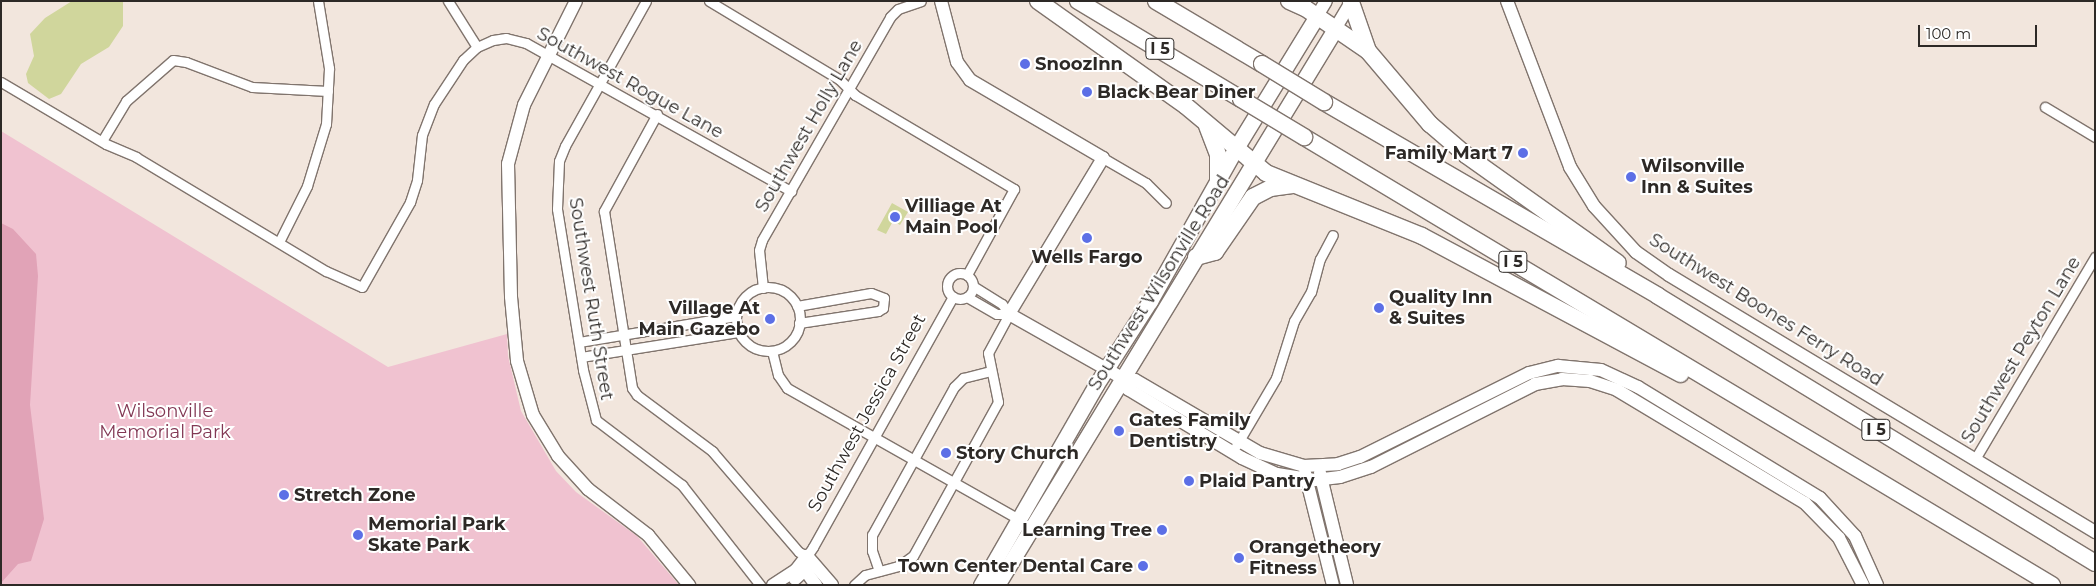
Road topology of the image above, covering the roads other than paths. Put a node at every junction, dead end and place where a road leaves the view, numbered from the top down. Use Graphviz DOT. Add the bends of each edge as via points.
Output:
graph roads {
  1 [pos="318,1"];
  2 [pos="448,1"];
  3 [pos="576,1"];
  4 [pos="646,1"];
  5 [pos="709,1"];
  6 [pos="921,1"];
  7 [pos="941,1"];
  8 [pos="1038,1"];
  9 [pos="1078,1"];
  10 [pos="1156,1"];
  11 [pos="1289,1"];
  12 [pos="1326,1"];
  13 [pos="1507,1"];
  14 [pos="1351,2"];
  15 [pos="1317,16"];
  16 [pos="1335,30"];
  17 [pos="477,47"];
  18 [pos="1368,51"];
  19 [pos="549,55"];
  20 [pos="1,82"];
  21 [pos="601,83"];
  22 [pos="848,88"];
  23 [pos="328,91"];
  24 [pos="2045,107"];
  25 [pos="657,114"];
  26 [pos="1204,120"];
  27 [pos="2095,137"];
  28 [pos="102,141"];
  29 [pos="1236,148"];
  30 [pos="1103,158"];
  31 [pos="1255,164"];
  32 [pos="1218,180"];
  33 [pos="1294,185"];
  34 [pos="790,191"];
  35 [pos="1166,204"];
  36 [pos="1333,235"];
  37 [pos="279,242"];
  38 [pos="1196,257"];
  39 [pos="2095,257"];
  40 [pos="967,275"];
  41 [pos="973,286"];
  42 [pos="763,288"];
  43 [pos="1658,296"];
  44 [pos="953,297"];
  45 [pos="967,297"];
  46 [pos="797,306"];
  47 [pos="1009,314"];
  48 [pos="736,316"];
  49 [pos="799,323"];
  50 [pos="738,332"];
  51 [pos="623,335"];
  52 [pos="579,342"];
  53 [pos="625,350"];
  54 [pos="772,351"];
  55 [pos="581,357"];
  56 [pos="1107,369"];
  57 [pos="991,371"];
  58 [pos="1122,378"];
  59 [pos="1721,387"];
  60 [pos="873,437"];
  61 [pos="1239,441"];
  62 [pos="1232,452"];
  63 [pos="1975,459"];
  64 [pos="914,460"];
  65 [pos="1304,466"];
  66 [pos="1319,466"];
  67 [pos="1321,479"];
  68 [pos="1307,480"];
  69 [pos="954,482"];
  70 [pos="1019,519"];
  71 [pos="2095,532"];
  72 [pos="806,558"];
  73 [pos="2095,563"];
  74 [pos="879,571"];
  75 [pos="689,585"];
  76 [pos="760,585"];
  77 [pos="773,585"];
  78 [pos="786,585"];
  79 [pos="816,585"];
  80 [pos="832,585"];
  81 [pos="854,585"];
  82 [pos="981,585"];
  83 [pos="997,585"];
  84 [pos="1333,585"];
  85 [pos="1347,585"];
  86 [pos="1864,585"];
  87 [pos="1877,585"];
  88 [pos="2052,585"];
  1 -- 23 [label="street" via="328,56"];
  2 -- 17 [label="street"];
  3 -- 19 [label="street"];
  4 -- 21 [label="street, Southwest Ruth Street"];
  5 -- 22 [label="street" via="839,79"];
  6 -- 22 [label="street, Southwest Holly Lane" via="898,9 890,17"];
  7 -- 30 [label="street" via="957,62 970,80"];
  8 -- 26 [label="highway, I 5"];
  9 -- 59 [label="highway, I 5, bridge"];
  10 -- 43 [label="highway, I 5, bridge"];
  11 -- 15 [label="highway, I 5"];
  12 -- 15 [label="street, Southwest Wilsonville Road"];
  13 -- 63 [label="street, Southwest Boones Ferry Road" via="1566,158 1588,197 1616,232 1669,275"];
  14 -- 16 [label="street, Southwest Wilsonville Road"];
  14 -- 18 [label="highway, I 5"];
  15 -- 16 [label="highway, I 5"];
  15 -- 29 [label="main road, Southwest Wilsonville Road"];
  16 -- 18 [label="highway, I 5"];
  16 -- 31 [label="main road, Southwest Wilsonville Road"];
  17 -- 19 [label="street, Southwest Rogue Lane" via="506,38 526,43"];
  17 -- 37 [label="street, Southwest Rogue Lane" via="463,60 433,106 422,135 417,180 410,202 362,286 326,271"];
  18 -- 43 [label="highway, I 5" via="1407,100 1466,156 1608,255"];
  19 -- 21 [label="street, Southwest Rogue Lane"];
  19 -- 75 [label="street" via="518,123 507,178 511,297 521,378 541,430 567,468 596,496 644,531"];
  20 -- 28 [label="street"];
  21 -- 25 [label="street, Southwest Rogue Lane"];
  21 -- 52 [label="street, Southwest Ruth Street" via="559,161 557,209"];
  22 -- 34 [label="street, Southwest Holly Lane"];
  22 -- 40 [label="street" via="1014,189"];
  23 -- 28 [label="street" via="252,87 173,60 126,101"];
  23 -- 37 [label="street" via="318,156 300,204"];
  24 -- 27 [label="street"];
  25 -- 34 [label="street, Southwest Rogue Lane"];
  25 -- 51 [label="street" via="604,210"];
  26 -- 29 [label="highway, I 5"];
  26 -- 32 [label="highway" via="1218,153"];
  28 -- 37 [label="street" via="136,157"];
  29 -- 31 [label="highway, I 5"];
  29 -- 32 [label="main road, Southwest Wilsonville Road"];
  30 -- 35 [label="street" via="1146,183"];
  30 -- 47 [label="street"];
  31 -- 33 [label="highway, I 5" via="1266,173"];
  31 -- 38 [label="main road, Southwest Wilsonville Road"];
  32 -- 56 [label="main road, Southwest Wilsonville Road" via="1150,301"];
  33 -- 38 [label="highway" via="1271,188 1253,197 1215,252"];
  33 -- 59 [label="highway, I 5" via="1422,236 1705,388"];
  34 -- 42 [label="street, Southwest Holly Lane" via="759,250"];
  36 -- 61 [label="street" via="1320,259 1311,292 1294,321 1276,378"];
  38 -- 58 [label="main road, Southwest Wilsonville Road"];
  39 -- 63 [label="street, Southwest Peyton Lane"];
  40 -- 41 [label="street"];
  40 -- 44 [label="street" via="957,273 949,278 947,288"];
  41 -- 45 [label="street"];
  41 -- 47 [label="street" via="1002,304"];
  42 -- 46 [label="street" via="782,290"];
  42 -- 48 [label="street" via="746,296"];
  43 -- 73 [label="highway, I 5"];
  44 -- 45 [label="street"];
  44 -- 60 [label="street, Southwest Jessica Street"];
  45 -- 47 [label="street" via="997,314"];
  46 -- 49 [label="street"];
  46 -- 49 [label="street" via="871,293 884,298 883,308 875,311"];
  47 -- 56 [label="street"];
  47 -- 57 [label="street" via="988,353"];
  48 -- 50 [label="street"];
  48 -- 51 [label="street"];
  49 -- 54 [label="street" via="793,338"];
  50 -- 53 [label="street"];
  50 -- 54 [label="street" via="754,348"];
  51 -- 52 [label="street"];
  51 -- 53 [label="street"];
  52 -- 55 [label="street, Southwest Ruth Street"];
  53 -- 55 [label="street"];
  53 -- 72 [label="street" via="630,380 637,395 712,452"];
  54 -- 60 [label="street" via="778,375 787,388"];
  55 -- 76 [label="street, Southwest Ruth Street" via="596,420 685,488"];
  56 -- 58 [label="street"];
  56 -- 70 [label="main road, Southwest Wilsonville Road"];
  57 -- 64 [label="street" via="958,382"];
  57 -- 69 [label="street" via="998,402"];
  58 -- 61 [label="street" via="1135,380"];
  58 -- 62 [label="street" via="1128,389"];
  58 -- 83 [label="main road, Southwest Wilsonville Road"];
  59 -- 88 [label="highway, I 5"];
  60 -- 64 [label="street"];
  60 -- 72 [label="street, Southwest Jessica Street"];
  61 -- 62 [label="street"];
  61 -- 65 [label="street" via="1275,459"];
  62 -- 68 [label="street" via="1277,474"];
  63 -- 71 [label="street, Southwest Boones Ferry Road"];
  64 -- 69 [label="street"];
  64 -- 74 [label="street" via="870,541"];
  65 -- 66 [label="street"];
  65 -- 68 [label="street"];
  66 -- 67 [label="street"];
  66 -- 87 [label="street" via="1360,457 1528,373 1558,366 1588,367 1613,374 1638,387 1820,498 1855,536"];
  67 -- 68 [label="street"];
  67 -- 85 [label="street"];
  67 -- 86 [label="street" via="1371,467 1535,384 1562,379 1590,381 1617,390 1805,503 1840,538"];
  68 -- 84 [label="street"];
  69 -- 70 [label="street"];
  69 -- 74 [label="street" via="909,561"];
  70 -- 82 [label="main road, Southwest Wilsonville Road"];
  72 -- 77 [label="street, Southwest Jessica Street"];
  72 -- 78 [label="street, Southwest Jessica Street"];
  72 -- 79 [label="street"];
  72 -- 80 [label="street"];
  74 -- 81 [label="street" via="866,574"];
}
